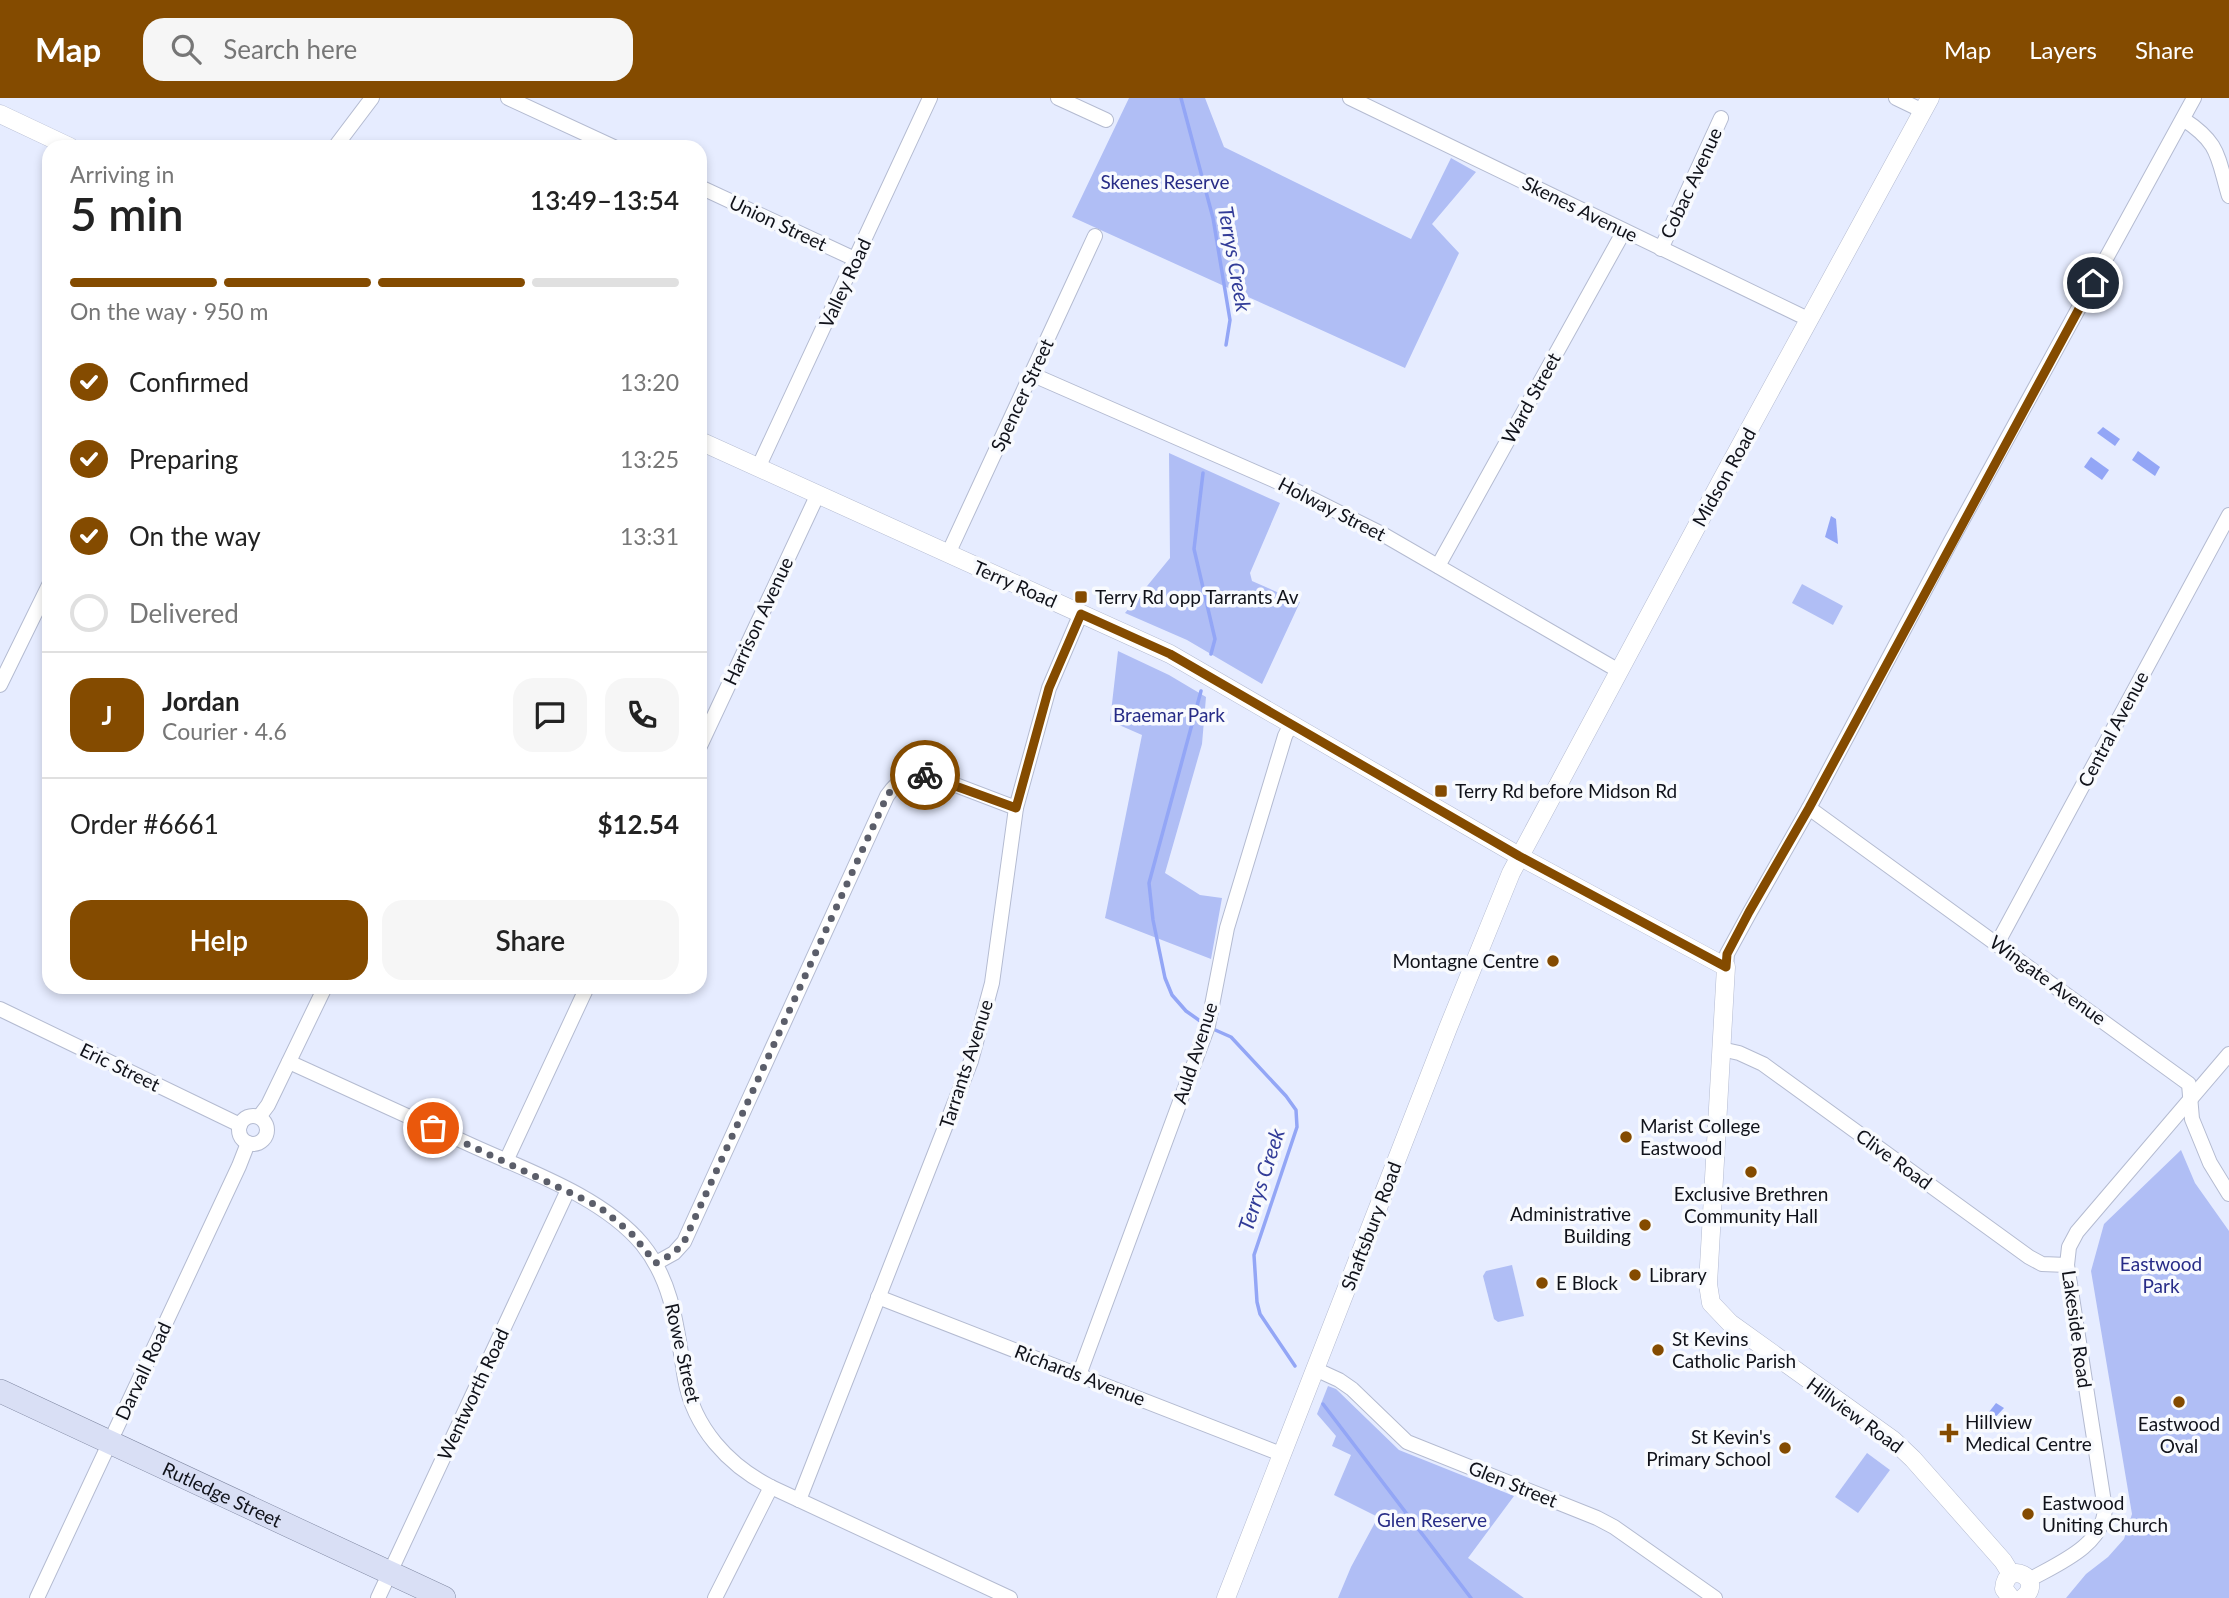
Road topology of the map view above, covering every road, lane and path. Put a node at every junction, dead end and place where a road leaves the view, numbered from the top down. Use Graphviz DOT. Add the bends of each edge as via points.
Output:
graph roads {
  1 [pos="372,98"];
  2 [pos="508,98"];
  3 [pos="930,98"];
  4 [pos="1058,98"];
  5 [pos="1350,98"];
  6 [pos="1896,98"];
  7 [pos="2194,98"];
  8 [pos="1927,104"];
  9 [pos="0,114"];
  10 [pos="1721,118"];
  11 [pos="2183,119"];
  12 [pos="1106,120"];
  13 [pos="55,140"];
  14 [pos="340,140"];
  15 [pos="599,140"];
  16 [pos="707,190"];
  17 [pos="2229,196"];
  18 [pos="1624,231"];
  19 [pos="1095,236"];
  20 [pos="1661,248"];
  21 [pos="857,260"];
  22 [pos="1810,320"];
  23 [pos="1031,374"];
  24 [pos="707,444"];
  25 [pos="758,468"];
  26 [pos="817,496"];
  27 [pos="2229,514"];
  28 [pos="948,554"];
  29 [pos="1438,566"];
  30 [pos="42,608"];
  31 [pos="1081,614"];
  32 [pos="1619,671"];
  33 [pos="0,685"];
  34 [pos="1291,724"];
  35 [pos="707,731"];
  36 [pos="1016,808"];
  37 [pos="1809,808"];
  38 [pos="1519,856"];
  39 [pos="1997,944"];
  40 [pos="1726,967"];
  41 [pos="322,994"];
  42 [pos="584,994"];
  43 [pos="0,1009"];
  44 [pos="1721,1049"];
  45 [pos="2229,1055"];
  46 [pos="289,1062"];
  47 [pos="2191,1101"];
  48 [pos="259,1117"];
  49 [pos="240,1125"];
  50 [pos="248,1143"];
  51 [pos="506,1160"];
  52 [pos="568,1190"];
  53 [pos="2229,1194"];
  54 [pos="656,1263"];
  55 [pos="2067,1265"];
  56 [pos="878,1297"];
  57 [pos="1315,1369"];
  58 [pos="1079,1375"];
  59 [pos="0,1391"];
  60 [pos="110,1442"];
  61 [pos="1281,1454"];
  62 [pos="771,1487"];
  63 [pos="799,1500"];
  64 [pos="389,1573"];
  65 [pos="2011,1574"];
  66 [pos="2029,1580"];
  67 [pos="2004,1596"];
  68 [pos="37,1598"];
  69 [pos="378,1598"];
  70 [pos="444,1598"];
  71 [pos="715,1598"];
  72 [pos="1010,1598"];
  73 [pos="1226,1598"];
  74 [pos="1715,1598"];
  75 [pos="2023,1598"];
  1 -- 14 [label="street"];
  2 -- 15 [label="street"];
  3 -- 21 [label="street, Valley Road"];
  4 -- 12 [label="street"];
  5 -- 18 [label="street, Skenes Avenue"];
  6 -- 8 [label="street"];
  7 -- 11 [label="street"];
  8 -- 22 [label="street, Midson Road"];
  9 -- 13 [label="street"];
  10 -- 20 [label="street, Cobac Avenue"];
  11 -- 17 [label="street" via="2209,138"];
  11 -- 37 [label="street"];
  16 -- 21 [label="street, Union Street"];
  18 -- 20 [label="street, Skenes Avenue"];
  18 -- 29 [label="street, Ward Street"];
  19 -- 23 [label="street, Spencer Street"];
  20 -- 22 [label="street, Skenes Avenue"];
  21 -- 25 [label="street, Valley Road"];
  22 -- 32 [label="street, Midson Road"];
  23 -- 28 [label="street, Spencer Street"];
  23 -- 29 [label="street, Holway Street" via="1278,482"];
  24 -- 25 [label="street, Terry Road"];
  25 -- 26 [label="street, Terry Road"];
  26 -- 28 [label="street, Terry Road"];
  26 -- 35 [label="street, Harrison Avenue"];
  27 -- 39 [label="street, Central Avenue"];
  28 -- 31 [label="street, Terry Road"];
  29 -- 32 [label="street, Holway Street"];
  30 -- 33 [label="street"];
  31 -- 34 [label="street, Terry Road" via="1170,654"];
  31 -- 36 [label="street, Tarrants Avenue" via="1049,688"];
  32 -- 38 [label="street, Midson Road"];
  34 -- 38 [label="street, Terry Road"];
  34 -- 58 [label="street, Auld Avenue" via="1227,929 1208,1026"];
  36 -- 54 [label="street" via="932,776 906,777 894,785 684,1242"];
  36 -- 56 [label="street, Tarrants Avenue" via="992,983 971,1061"];
  37 -- 39 [label="street, Wingate Avenue"];
  37 -- 40 [label="street" via="1727,954"];
  38 -- 40 [label="street, Terry Road"];
  38 -- 57 [label="street, Shaftsbury Road"];
  39 -- 47 [label="street, Wingate Avenue" via="2189,1084"];
  40 -- 44 [label="street, Hillview Road"];
  41 -- 46 [label="street"];
  42 -- 51 [label="street"];
  43 -- 49 [label="street, Eric Street"];
  44 -- 55 [label="street, Clive Road" via="1763,1064 2029,1257 2042,1264"];
  44 -- 65 [label="street, Hillview Road" via="1708,1283 1712,1303 1730,1323 1884,1433 1913,1459"];
  45 -- 47 [label="street, Lakeside Road"];
  46 -- 48 [label="street"];
  46 -- 51 [label="street, Rowe Street"];
  47 -- 53 [label="street, Wingate Avenue" via="2197,1134"];
  47 -- 55 [label="street, Lakeside Road" via="2077,1232"];
  48 -- 49 [label="street" via="247,1117"];
  48 -- 50 [label="street" via="266,1134 260,1142"];
  49 -- 50 [label="street" via="240,1136"];
  50 -- 60 [label="street, Darvall Road"];
  51 -- 52 [label="street, Rowe Street"];
  52 -- 54 [label="street, Rowe Street" via="619,1222"];
  52 -- 64 [label="street, Wentworth Road"];
  54 -- 62 [label="street, Rowe Street" via="673,1304 686,1381 702,1424 729,1460"];
  55 -- 66 [label="street, Lakeside Road" via="2104,1519 2087,1544"];
  56 -- 58 [label="street, Richards Avenue"];
  56 -- 63 [label="street, Tarrants Avenue"];
  57 -- 61 [label="street, Shaftsbury Road"];
  57 -- 74 [label="street, Glen Street" via="1352,1389 1407,1441 1597,1518"];
  58 -- 61 [label="street, Richards Avenue"];
  59 -- 60 [label="main road, Rutledge Street"];
  60 -- 64 [label="main road, Rutledge Street"];
  60 -- 68 [label="street, Darvall Road"];
  61 -- 73 [label="street, Shaftsbury Road"];
  62 -- 63 [label="street, Rowe Street"];
  62 -- 71 [label="street"];
  63 -- 72 [label="street, Rowe Street"];
  64 -- 69 [label="street, Wentworth Road"];
  64 -- 70 [label="main road, Rutledge Street"];
  65 -- 66 [label="street"];
  65 -- 67 [label="street" via="2004,1584"];
  66 -- 75 [label="street" via="2030,1591"];
}
